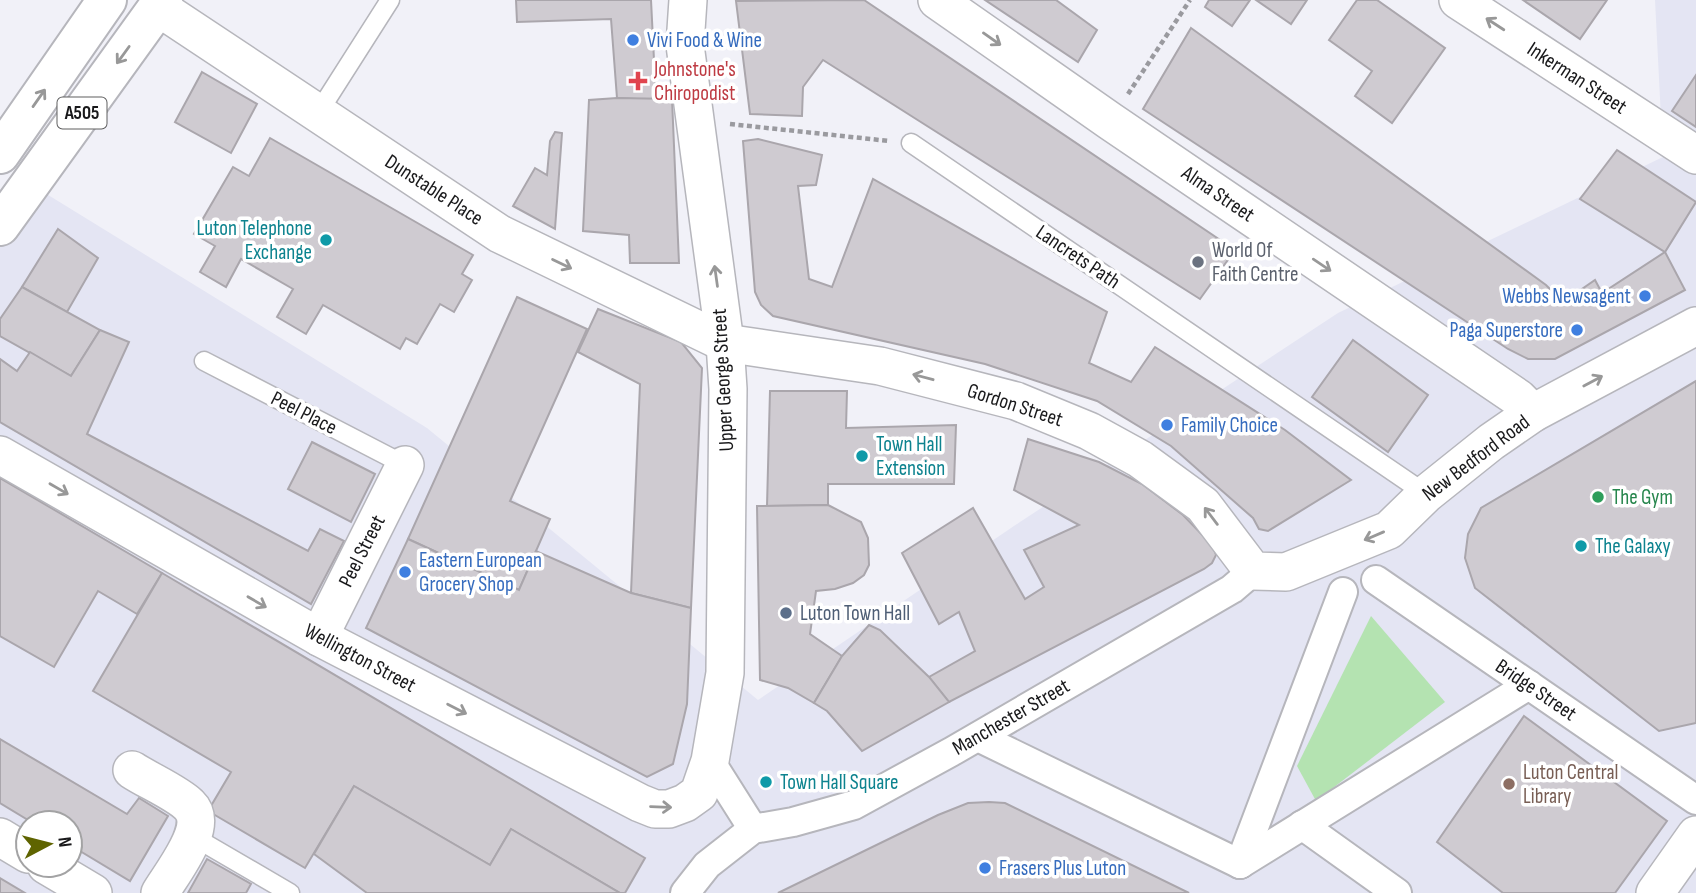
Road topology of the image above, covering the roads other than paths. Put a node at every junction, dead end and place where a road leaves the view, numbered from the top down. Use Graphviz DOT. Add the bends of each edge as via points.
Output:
graph roads {
  1 [pos="107,0"];
  2 [pos="390,0"];
  3 [pos="688,0"];
  4 [pos="936,0"];
  5 [pos="1458,0"];
  6 [pos="161,4"];
  7 [pos="318,113"];
  8 [pos="911,144"];
  9 [pos="0,154"];
  10 [pos="1696,155"];
  11 [pos="0,226"];
  12 [pos="1696,326"];
  13 [pos="725,343"];
  14 [pos="204,361"];
  15 [pos="1533,413"];
  16 [pos="0,455"];
  17 [pos="405,465"];
  18 [pos="1426,494"];
  19 [pos="1253,571"];
  20 [pos="1376,580"];
  21 [pos="1343,592"];
  22 [pos="318,638"];
  23 [pos="1530,685"];
  24 [pos="978,737"];
  25 [pos="710,761"];
  26 [pos="132,770"];
  27 [pos="1696,800"];
  28 [pos="1302,825"];
  29 [pos="753,829"];
  30 [pos="1696,835"];
  31 [pos="194,837"];
  32 [pos="1240,864"];
  33 [pos="70,879"];
  34 [pos="285,892"];
  35 [pos="93,893"];
  36 [pos="160,893"];
  37 [pos="685,893"];
  38 [pos="1397,893"];
  39 [pos="1655,893"];
  9 -- 1 [label="highway, A505, one-way"];
  2 -- 7 [label="lane"];
  13 -- 3 [label="street, Upper George Street, one-way" via="685,45"];
  4 -- 15 [label="street, Alma Street, one-way" via="1507,390"];
  10 -- 5 [label="street, Inkerman Street, one-way"];
  6 -- 7 [label="street, Dunstable Place"];
  6 -- 11 [label="highway, A505, one-way"];
  7 -- 13 [label="street, Dunstable Place, one-way" via="500,234"];
  8 -- 18 [label="lane, Lancrets Path"];
  15 -- 12 [label="street, New Bedford Road, one-way"];
  19 -- 13 [label="street, Gordon Street, one-way" via="1203,505 1140,459 1090,431 1016,401 880,366"];
  13 -- 25 [label="street, Upper George Street" via="725,673"];
  14 -- 17 [label="lane, Peel Place"];
  15 -- 18 [label="street, New Bedford Road"];
  16 -- 22 [label="street, Wellington Street, one-way"];
  17 -- 22 [label="street, Peel Street"];
  18 -- 19 [label="street, New Bedford Road, one-way" via="1389,530 1286,572"];
  19 -- 24 [label="street, Manchester Street" via="1232,589"];
  20 -- 23 [label="street, Bridge Street"];
  21 -- 32 [label="street"];
  22 -- 25 [label="street, Wellington Street, one-way" via="655,809 669,809 699,793"];
  23 -- 27 [label="street, Bridge Street"];
  23 -- 28 [label="street"];
  24 -- 29 [label="street, Manchester Street" via="853,805"];
  24 -- 32 [label="street"];
  25 -- 29 [label="street"];
  26 -- 31 [label="street" via="191,806 196,820"];
  28 -- 32 [label="street"];
  28 -- 38 [label="street"];
  29 -- 37 [label="street" via="707,865"];
  30 -- 39 [label="street"];
  31 -- 34 [label="lane"];
  31 -- 36 [label="street"];
  33 -- 35 [label="street"];
}
